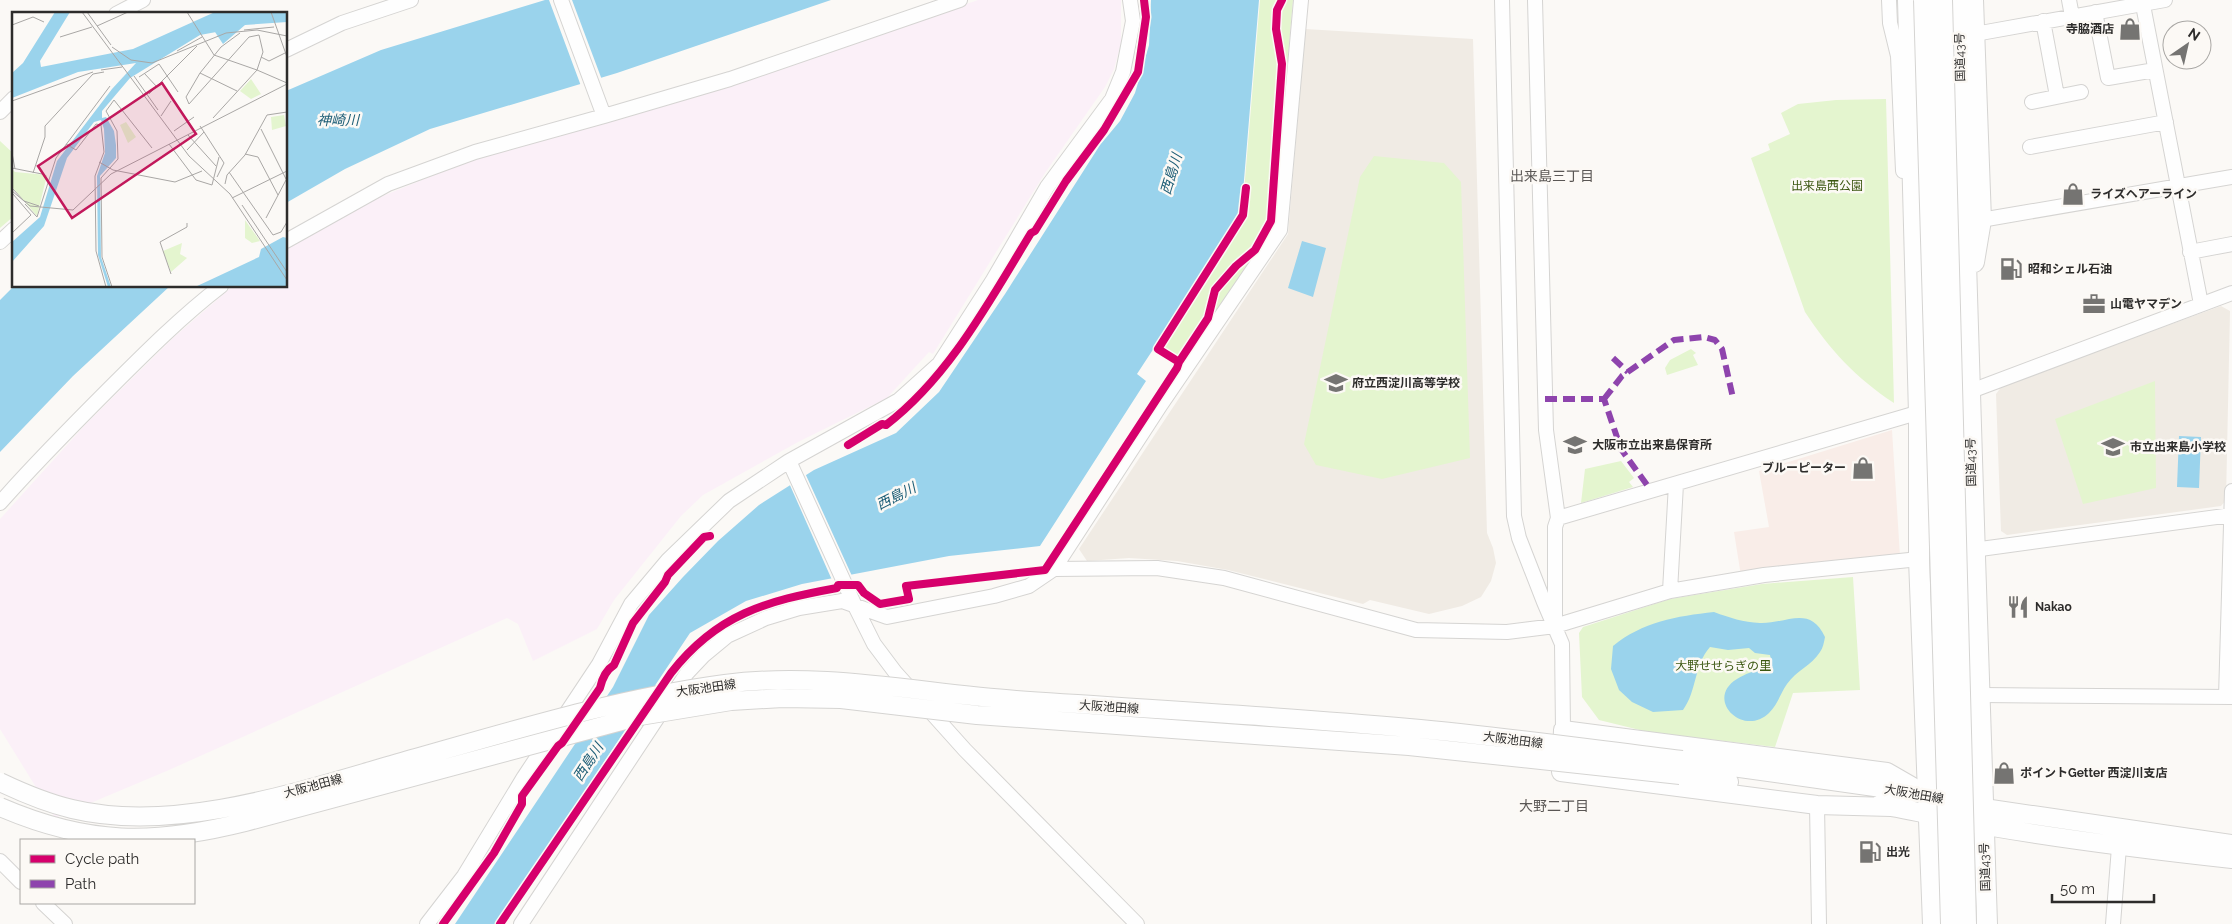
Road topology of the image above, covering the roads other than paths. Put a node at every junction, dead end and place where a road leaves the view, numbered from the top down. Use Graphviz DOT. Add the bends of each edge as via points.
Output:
graph roads {
  1 [pos="143,0"];
  2 [pos="411,0"];
  3 [pos="561,0"];
  4 [pos="960,0"];
  5 [pos="1130,0"];
  6 [pos="1301,0"];
  7 [pos="1502,0"];
  8 [pos="1535,0"];
  9 [pos="1889,0"];
  10 [pos="1908,0"];
  11 [pos="1924,0"];
  12 [pos="1942,0"];
  13 [pos="1958,0"];
  14 [pos="1974,0"];
  15 [pos="2069,0"];
  16 [pos="2165,0"];
  17 [pos="2143,2"];
  18 [pos="120,12"];
  19 [pos="2096,12"];
  20 [pos="2072,16"];
  21 [pos="2043,22"];
  22 [pos="1975,34"];
  23 [pos="288,49"];
  24 [pos="2155,70"];
  25 [pos="2081,92"];
  26 [pos="2056,96"];
  27 [pos="12,100"];
  28 [pos="2032,102"];
  29 [pos="603,111"];
  30 [pos="0,112"];
  31 [pos="2166,122"];
  32 [pos="2030,146"];
  33 [pos="2232,177"];
  34 [pos="2178,187"];
  35 [pos="1981,220"];
  36 [pos="12,231"];
  37 [pos="288,240"];
  38 [pos="0,242"];
  39 [pos="2232,244"];
  40 [pos="2190,252"];
  41 [pos="218,288"];
  42 [pos="2232,292"];
  43 [pos="1967,302"];
  44 [pos="2201,304"];
  45 [pos="1916,328"];
  46 [pos="1970,391"];
  47 [pos="1919,414"];
  48 [pos="791,466"];
  49 [pos="1676,484"];
  50 [pos="2232,491"];
  51 [pos="0,503"];
  52 [pos="2232,515"];
  53 [pos="1558,518"];
  54 [pos="1973,550"];
  55 [pos="1920,559"];
  56 [pos="1054,569"];
  57 [pos="1670,591"];
  58 [pos="855,606"];
  59 [pos="1555,626"];
  60 [pos="1981,695"];
  61 [pos="2229,697"];
  62 [pos="1563,730"];
  63 [pos="1681,767"];
  64 [pos="0,782"];
  65 [pos="1928,804"];
  66 [pos="1816,805"];
  67 [pos="0,807"];
  68 [pos="1891,807"];
  69 [pos="1984,817"];
  70 [pos="2232,844"];
  71 [pos="2119,847"];
  72 [pos="2232,859"];
  73 [pos="0,861"];
  74 [pos="20,881"];
  75 [pos="44,904"];
  76 [pos="65,924"];
  77 [pos="427,924"];
  78 [pos="521,924"];
  79 [pos="1136,924"];
  80 [pos="1819,924"];
  81 [pos="1933,924"];
  82 [pos="1951,924"];
  83 [pos="1966,924"];
  84 [pos="1987,924"];
  85 [pos="2113,924"];
  1 -- 18 [label="street"];
  2 -- 23 [label="street" via="342,23"];
  3 -- 29 [label="street"];
  4 -- 29 [label="street" via="730,79"];
  5 -- 48 [label="street" via="1133,21 1123,72 1112,99 1046,187 993,280 939,364 899,400"];
  6 -- 56 [label="street" via="1280,230"];
  7 -- 59 [label="street" via="1514,516 1519,538"];
  8 -- 53 [label="street" via="1546,430"];
  9 -- 45 [label="street" via="1890,23 1898,56 1907,283"];
  10 -- 45 [label="highway"];
  11 -- 82 [label="highway, bridge"];
  12 -- 83 [label="highway, 国道43号, bridge"];
  13 -- 43 [label="highway, 国道43号"];
  14 -- 22 [label="highway"];
  15 -- 20 [label="street"];
  16 -- 17 [label="street"];
  17 -- 19 [label="street"];
  17 -- 24 [label="street"];
  19 -- 20 [label="street"];
  19 -- 24 [label="street" via="2108,78"];
  20 -- 21 [label="street"];
  21 -- 22 [label="street"];
  21 -- 26 [label="street"];
  22 -- 35 [label="highway"];
  24 -- 31 [label="street"];
  25 -- 26 [label="street"];
  26 -- 28 [label="street"];
  27 -- 30 [label="street"];
  29 -- 37 [label="street" via="388,184"];
  31 -- 32 [label="street"];
  31 -- 34 [label="street"];
  33 -- 34 [label="street"];
  34 -- 35 [label="street"];
  34 -- 40 [label="street"];
  35 -- 43 [label="highway"];
  36 -- 38 [label="street"];
  39 -- 40 [label="street"];
  40 -- 44 [label="street"];
  41 -- 51 [label="street" via="139,360"];
  42 -- 44 [label="street"];
  43 -- 46 [label="highway, 国道43号"];
  44 -- 46 [label="street"];
  45 -- 47 [label="highway"];
  46 -- 47 [label="street"];
  46 -- 54 [label="highway, 国道43号"];
  47 -- 49 [label="street" via="1714,470"];
  47 -- 55 [label="highway"];
  48 -- 58 [label="street"];
  48 -- 77 [label="street" via="729,501 668,560 631,604 599,664 524,777 464,876"];
  49 -- 53 [label="street"];
  49 -- 57 [label="street"];
  50 -- 52 [label="street"];
  52 -- 54 [label="street"];
  52 -- 61 [label="street"];
  53 -- 59 [label="street" via="1555,527"];
  54 -- 60 [label="highway, 国道43号"];
  55 -- 57 [label="street" via="1764,575"];
  55 -- 65 [label="highway"];
  56 -- 58 [label="street" via="1029,586 887,617"];
  56 -- 59 [label="street" via="1157,568 1224,578 1416,630 1507,632"];
  57 -- 59 [label="street"];
  58 -- 78 [label="street" via="842,601 799,608 766,618 727,636 704,656 687,673"];
  58 -- 79 [label="street" via="874,644 895,672 965,750"];
  59 -- 62 [label="street" via="1562,644"];
  60 -- 61 [label="street"];
  60 -- 69 [label="highway, 国道43号"];
  62 -- 65 [label="main road" via="1887,772"];
  62 -- 66 [label="main road" via="1561,772"];
  63 -- 64 [label="main road, 大阪池田線, bridge" via="1411,728 978,697 842,681 783,681 729,684 637,699 282,795 191,812 140,816 93,813 49,802"];
  63 -- 65 [label="main road, 大阪池田線"];
  63 -- 67 [label="main road, 大阪池田線, bridge" via="977,715 841,699 783,698 730,701 640,716 182,836 145,839 96,836 47,826"];
  63 -- 68 [label="main road, 大阪池田線"];
  65 -- 68 [label="main road, 大阪池田線"];
  65 -- 69 [label="main road, 大阪池田線"];
  65 -- 81 [label="highway"];
  66 -- 68 [label="main road"];
  66 -- 80 [label="street"];
  69 -- 70 [label="main road, 大阪池田線"];
  69 -- 71 [label="main road, 大阪池田線"];
  69 -- 84 [label="highway, 国道43号"];
  71 -- 72 [label="main road, 大阪池田線"];
  71 -- 85 [label="street"];
  73 -- 74 [label="street"];
  75 -- 76 [label="street"];
}
